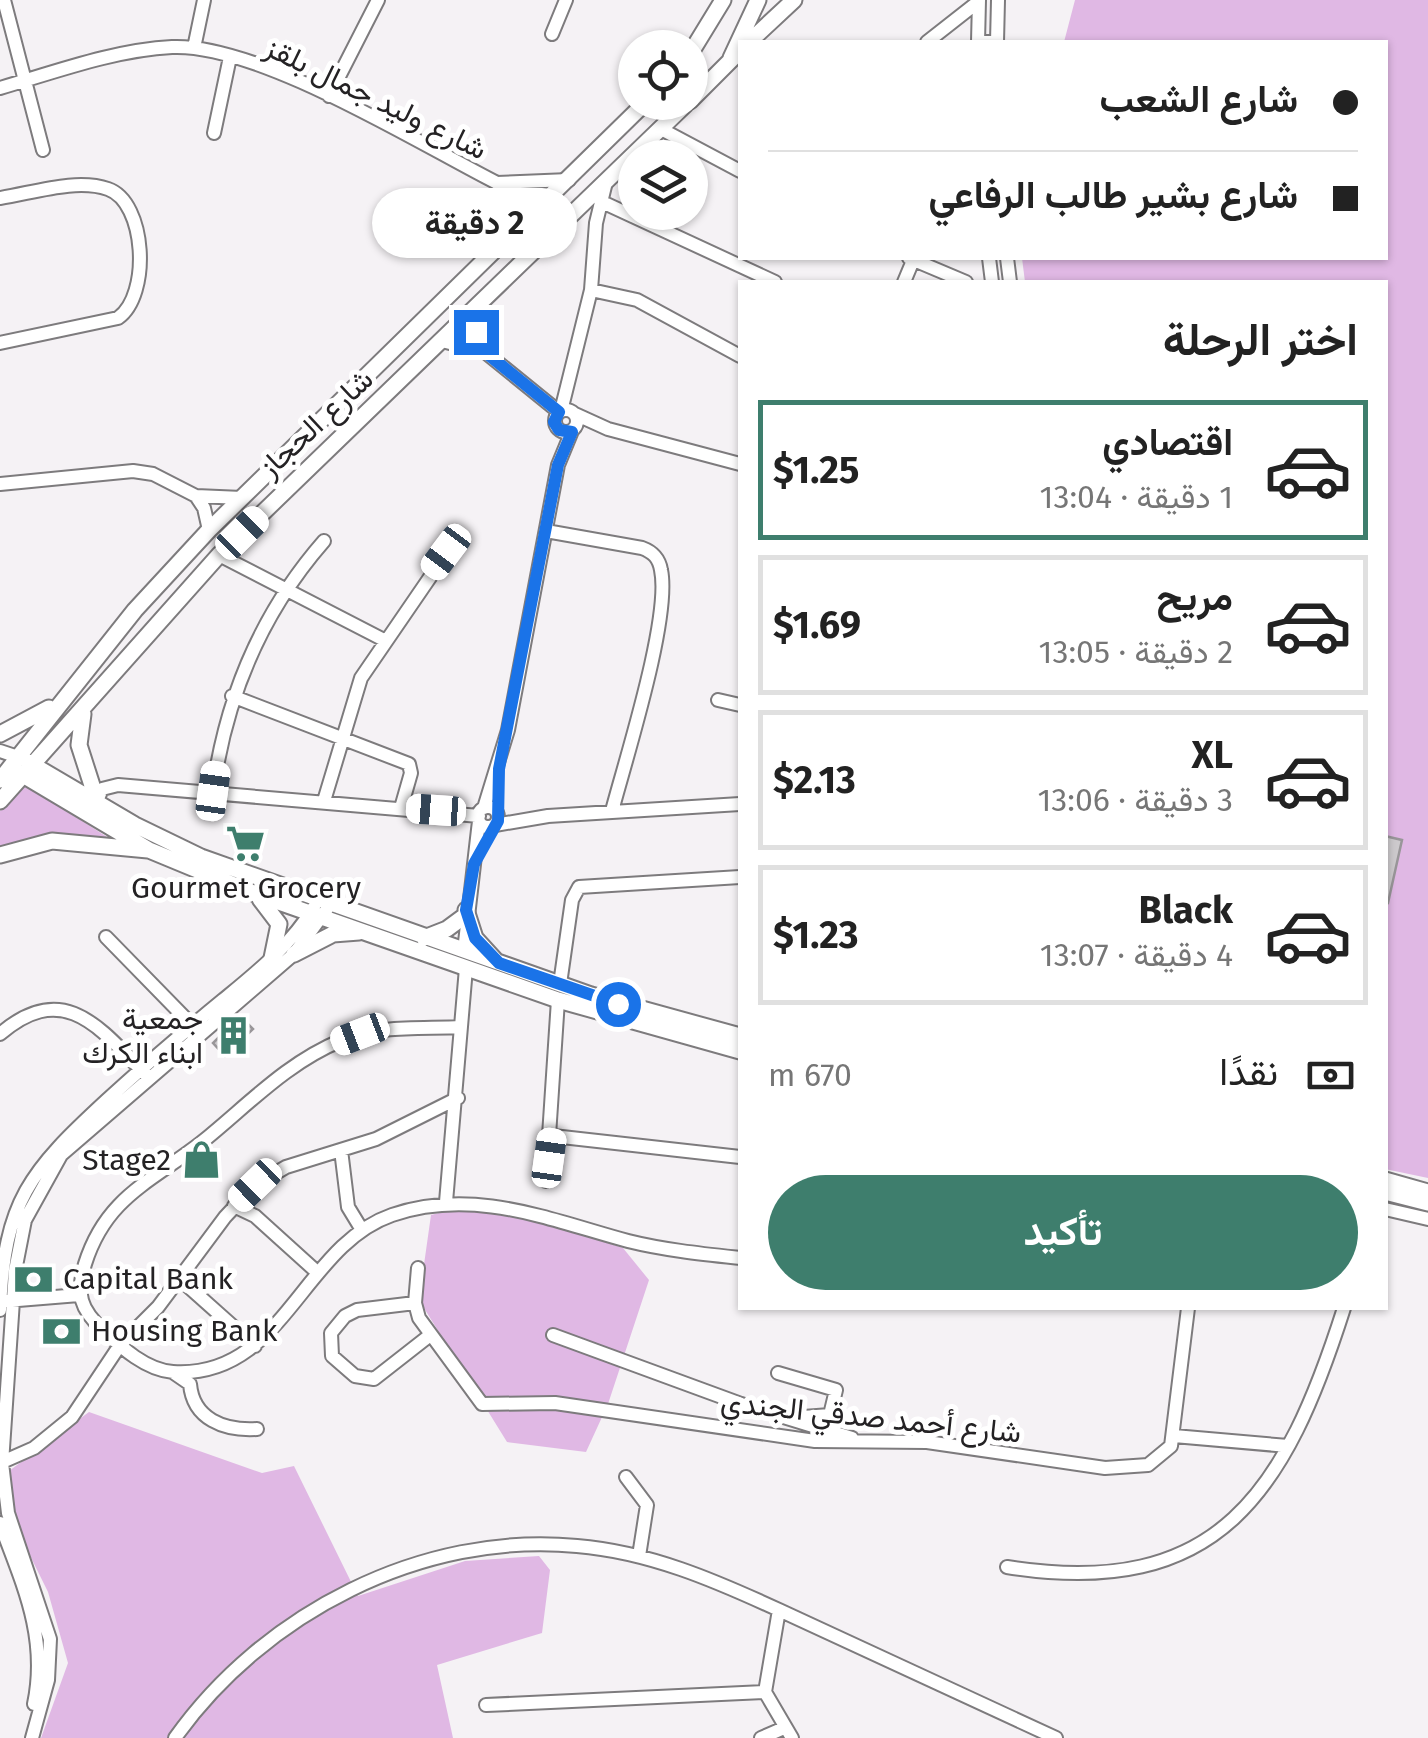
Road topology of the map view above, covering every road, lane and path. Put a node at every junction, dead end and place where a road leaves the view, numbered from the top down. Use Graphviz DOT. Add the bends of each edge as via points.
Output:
graph roads {
  1 [pos="4,0"];
  2 [pos="204,0"];
  3 [pos="378,0"];
  4 [pos="566,0"];
  5 [pos="722,0"];
  6 [pos="758,0"];
  7 [pos="794,0"];
  8 [pos="998,0"];
  9 [pos="978,1"];
  10 [pos="704,30"];
  11 [pos="552,34"];
  12 [pos="741,40"];
  13 [pos="751,40"];
  14 [pos="929,40"];
  15 [pos="981,40"];
  16 [pos="997,40"];
  17 [pos="194,48"];
  18 [pos="734,56"];
  19 [pos="230,57"];
  20 [pos="26,80"];
  21 [pos="708,83"];
  22 [pos="0,88"];
  23 [pos="329,96"];
  24 [pos="628,120"];
  25 [pos="670,120"];
  26 [pos="661,129"];
  27 [pos="214,133"];
  28 [pos="43,150"];
  29 [pos="738,170"];
  30 [pos="569,180"];
  31 [pos="497,184"];
  32 [pos="602,194"];
  33 [pos="0,198"];
  34 [pos="514,234"];
  35 [pos="916,260"];
  36 [pos="772,280"];
  37 [pos="962,280"];
  38 [pos="591,290"];
  39 [pos="474,310"];
  40 [pos="442,341"];
  41 [pos="0,343"];
  42 [pos="485,352"];
  43 [pos="738,355"];
  44 [pos="565,420"];
  45 [pos="738,463"];
  46 [pos="0,484"];
  47 [pos="196,496"];
  48 [pos="242,498"];
  49 [pos="208,530"];
  50 [pos="546,532"];
  51 [pos="460,535"];
  52 [pos="324,541"];
  53 [pos="219,555"];
  54 [pos="286,590"];
  55 [pos="384,640"];
  56 [pos="68,692"];
  57 [pos="232,696"];
  58 [pos="718,700"];
  59 [pos="88,704"];
  60 [pos="738,704"];
  61 [pos="0,734"];
  62 [pos="342,740"];
  63 [pos="0,751"];
  64 [pos="14,768"];
  65 [pos="213,791"];
  66 [pos="0,801"];
  67 [pos="97,801"];
  68 [pos="324,801"];
  69 [pos="738,804"];
  70 [pos="400,808"];
  71 [pos="612,811"];
  72 [pos="489,817"];
  73 [pos="148,850"];
  74 [pos="0,855"];
  75 [pos="738,876"];
  76 [pos="253,893"];
  77 [pos="320,908"];
  78 [pos="466,912"];
  79 [pos="376,933"];
  80 [pos="106,937"];
  81 [pos="424,938"];
  82 [pos="294,954"];
  83 [pos="272,958"];
  84 [pos="465,959"];
  85 [pos="499,963"];
  86 [pos="559,992"];
  87 [pos="192,1026"];
  88 [pos="461,1027"];
  89 [pos="0,1034"];
  90 [pos="738,1036"];
  91 [pos="738,1050"];
  92 [pos="145,1074"];
  93 [pos="458,1098"];
  94 [pos="552,1136"];
  95 [pos="340,1150"];
  96 [pos="738,1158"];
  97 [pos="546,1181"];
  98 [pos="1388,1181"];
  99 [pos="1428,1192"];
  100 [pos="1388,1193"];
  101 [pos="446,1202"];
  102 [pos="1428,1204"];
  103 [pos="234,1206"];
  104 [pos="1388,1210"];
  105 [pos="1428,1218"];
  106 [pos="362,1230"];
  107 [pos="738,1258"];
  108 [pos="418,1268"];
  109 [pos="318,1273"];
  110 [pos="180,1280"];
  111 [pos="78,1295"];
  112 [pos="7,1301"];
  113 [pos="415,1303"];
  114 [pos="0,1310"];
  115 [pos="1188,1310"];
  116 [pos="1343,1310"];
  117 [pos="552,1335"];
  118 [pos="429,1336"];
  119 [pos="120,1345"];
  120 [pos="255,1346"];
  121 [pos="172,1372"];
  122 [pos="778,1373"];
  123 [pos="788,1418"];
  124 [pos="257,1430"];
  125 [pos="1174,1436"];
  126 [pos="852,1438"];
  127 [pos="1288,1446"];
  128 [pos="1,1463"];
  129 [pos="626,1477"];
  130 [pos="0,1523"];
  131 [pos="639,1556"];
  132 [pos="1008,1567"];
  133 [pos="779,1610"];
  134 [pos="765,1692"];
  135 [pos="486,1705"];
  136 [pos="788,1733"];
  137 [pos="24,1738"];
  138 [pos="32,1738"];
  139 [pos="174,1738"];
  140 [pos="761,1738"];
  141 [pos="1056,1738"];
  1 -- 20 [label="street"];
  2 -- 17 [label="street"];
  3 -- 23 [label="street"];
  4 -- 11 [label="street"];
  5 -- 10 [label="main road"];
  6 -- 12 [label="main road, شارع الحجاز"];
  7 -- 13 [label="main road"];
  8 -- 16 [label="street"];
  9 -- 14 [label="street"];
  9 -- 15 [label="street"];
  17 -- 19 [label="street, شارع وليد جمال بلقز"];
  17 -- 20 [label="street, شارع وليد جمال بلقز" via="128,54"];
  18 -- 21 [label="main road, شارع الحجاز"];
  19 -- 23 [label="street, شارع وليد جمال بلقز"];
  19 -- 27 [label="street"];
  20 -- 22 [label="street, شارع وليد جمال بلقز"];
  20 -- 28 [label="street"];
  23 -- 31 [label="street, شارع وليد جمال بلقز"];
  24 -- 30 [label="main road, شارع الحجاز"];
  25 -- 26 [label="main road, شارع الحجاز"];
  26 -- 29 [label="street"];
  26 -- 32 [label="main road, شارع الحجاز"];
  30 -- 31 [label="street, شارع وليد جمال بلقز"];
  30 -- 34 [label="main road, شارع الحجاز"];
  31 -- 34 [label="street, شارع وليد جمال بلقز" via="514,205"];
  32 -- 36 [label="street"];
  32 -- 38 [label="street"];
  32 -- 39 [label="main road, شارع الحجاز"];
  33 -- 41 [label="street" via="90,184 116,192 129,205 141,274 131,306 118,318"];
  34 -- 48 [label="main road, شارع الحجاز"];
  35 -- 37 [label="street"];
  38 -- 43 [label="street" via="637,300"];
  38 -- 44 [label="street"];
  39 -- 40 [label="main road, شارع الحجاز"];
  39 -- 42 [label="street"];
  40 -- 42 [label="street"];
  40 -- 53 [label="main road, شارع الحجاز"];
  42 -- 44 [label="street"];
  44 -- 45 [label="street"];
  44 -- 50 [label="street"];
  46 -- 47 [label="street" via="133,471"];
  47 -- 48 [label="street"];
  47 -- 49 [label="street"];
  48 -- 49 [label="main road, شارع الحجاز"];
  49 -- 56 [label="main road, شارع الحجاز"];
  50 -- 71 [label="street" via="642,548 656,556 662,571 654,637"];
  50 -- 72 [label="street"];
  51 -- 55 [label="street"];
  52 -- 54 [label="street"];
  53 -- 54 [label="street"];
  53 -- 59 [label="main road, شارع الحجاز"];
  54 -- 55 [label="street"];
  54 -- 57 [label="street"];
  55 -- 62 [label="street" via="357,686"];
  56 -- 61 [label="main road" via="38,717"];
  56 -- 64 [label="main road, شارع الحجاز"];
  57 -- 62 [label="street"];
  57 -- 65 [label="street"];
  58 -- 60 [label="street"];
  59 -- 64 [label="main road, شارع الحجاز"];
  59 -- 67 [label="main road" via="79,746"];
  62 -- 68 [label="street"];
  62 -- 70 [label="street" via="409,764"];
  63 -- 64 [label="street"];
  64 -- 66 [label="main road, شارع الحجاز"];
  64 -- 67 [label="main road"];
  64 -- 73 [label="main road"];
  65 -- 67 [label="street" via="112,785"];
  65 -- 68 [label="street"];
  67 -- 77 [label="main road" via="175,846"];
  68 -- 70 [label="street"];
  69 -- 71 [label="street"];
  70 -- 72 [label="street"];
  71 -- 72 [label="street"];
  72 -- 78 [label="street"];
  73 -- 74 [label="main road" via="52,840"];
  73 -- 76 [label="main road"];
  75 -- 86 [label="street" via="580,887 572,900"];
  76 -- 77 [label="main road"];
  76 -- 83 [label="main road" via="279,924"];
  77 -- 79 [label="main road"];
  77 -- 81 [label="main road"];
  77 -- 82 [label="street"];
  77 -- 83 [label="street"];
  78 -- 81 [label="main road" via="447,930"];
  78 -- 84 [label="street"];
  78 -- 85 [label="main road" via="475,938"];
  79 -- 82 [label="main road" via="333,934"];
  79 -- 84 [label="main road"];
  80 -- 87 [label="street"];
  81 -- 84 [label="main road"];
  82 -- 92 [label="street"];
  83 -- 87 [label="street"];
  84 -- 85 [label="main road"];
  84 -- 86 [label="main road"];
  84 -- 88 [label="street"];
  85 -- 86 [label="main road"];
  86 -- 90 [label="main road"];
  86 -- 91 [label="main road"];
  86 -- 94 [label="street"];
  87 -- 92 [label="street"];
  88 -- 93 [label="street"];
  88 -- 111 [label="street" via="360,1034 292,1066 114,1206 95,1237"];
  89 -- 92 [label="street" via="44,1010 67,1009 91,1021"];
  92 -- 112 [label="street" via="66,1136 32,1177 5,1245"];
  93 -- 95 [label="street"];
  93 -- 101 [label="street"];
  94 -- 96 [label="street"];
  94 -- 97 [label="street"];
  95 -- 103 [label="street" via="271,1174"];
  95 -- 106 [label="street" via="348,1207"];
  98 -- 99 [label="main road"];
  100 -- 102 [label="main road"];
  101 -- 106 [label="street"];
  101 -- 107 [label="street" via="544,1215 630,1241"];
  103 -- 109 [label="street" via="255,1216"];
  103 -- 110 [label="street"];
  104 -- 105 [label="street"];
  106 -- 109 [label="street"];
  108 -- 113 [label="street, شارع أحمد صدقي الجندي"];
  109 -- 120 [label="street"];
  110 -- 119 [label="street"];
  110 -- 120 [label="street"];
  111 -- 112 [label="street"];
  111 -- 119 [label="street" via="82,1308"];
  112 -- 114 [label="street"];
  112 -- 128 [label="street"];
  113 -- 118 [label="street, شارع أحمد صدقي الجندي"];
  113 -- 118 [label="street" via="349,1313 331,1332 332,1356 355,1376 374,1379"];
  115 -- 125 [label="street"];
  116 -- 127 [label="street"];
  117 -- 123 [label="street"];
  118 -- 126 [label="street, شارع أحمد صدقي الجندي" via="486,1405 539,1401 815,1441"];
  119 -- 121 [label="street"];
  119 -- 128 [label="street" via="65,1425"];
  120 -- 121 [label="street" via="208,1368"];
  121 -- 124 [label="street" via="190,1384 199,1412 235,1430"];
  122 -- 123 [label="street" via="836,1390 830,1415"];
  123 -- 126 [label="street"];
  125 -- 126 [label="street, شارع أحمد صدقي الجندي" via="1168,1450 1148,1464 1119,1468"];
  125 -- 127 [label="street"];
  127 -- 132 [label="street" via="1248,1508 1211,1538 1167,1559 1099,1575"];
  128 -- 138 [label="street" via="8,1514 50,1639 48,1680"];
  129 -- 131 [label="street" via="648,1505"];
  130 -- 137 [label="street" via="40,1641"];
  131 -- 133 [label="street" via="679,1566"];
  131 -- 139 [label="street" via="529,1545 454,1556 370,1582 259,1646 226,1674"];
  133 -- 134 [label="street"];
  133 -- 141 [label="street"];
  134 -- 135 [label="street"];
  134 -- 136 [label="street"];
  136 -- 140 [label="street"];
}
